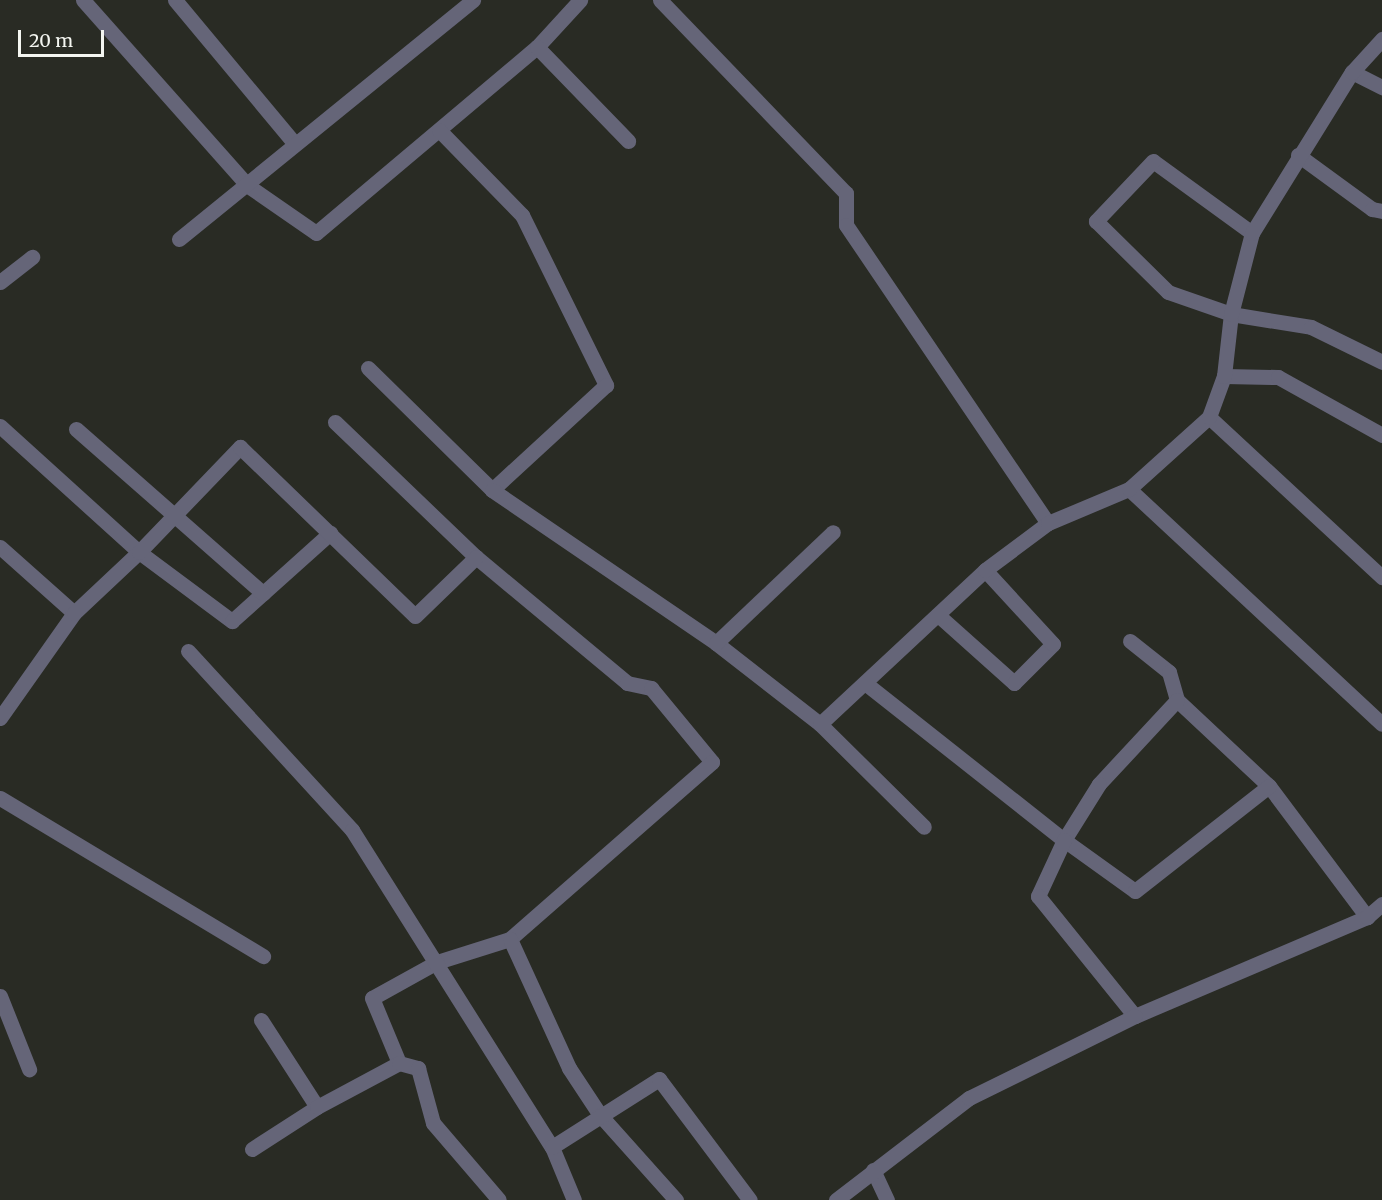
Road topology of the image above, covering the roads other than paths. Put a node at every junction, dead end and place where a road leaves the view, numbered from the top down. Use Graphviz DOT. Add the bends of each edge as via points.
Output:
graph roads {
  1 [pos="83,0"];
  2 [pos="176,0"];
  3 [pos="473,0"];
  4 [pos="580,0"];
  5 [pos="660,0"];
  6 [pos="1382,39"];
  7 [pos="537,47"];
  8 [pos="1352,72"];
  9 [pos="1382,87"];
  10 [pos="439,130"];
  11 [pos="628,141"];
  12 [pos="294,142"];
  13 [pos="1298,155"];
  14 [pos="246,185"];
  15 [pos="1382,211"];
  16 [pos="1252,234"];
  17 [pos="178,239"];
  18 [pos="33,257"];
  19 [pos="0,282"];
  20 [pos="1231,314"];
  21 [pos="1382,362"];
  22 [pos="368,368"];
  23 [pos="1224,376"];
  24 [pos="1209,417"];
  25 [pos="335,422"];
  26 [pos="0,426"];
  27 [pos="76,429"];
  28 [pos="1382,435"];
  29 [pos="1129,489"];
  30 [pos="492,490"];
  31 [pos="176,514"];
  32 [pos="1048,523"];
  33 [pos="832,532"];
  34 [pos="330,533"];
  35 [pos="0,547"];
  36 [pos="139,552"];
  37 [pos="476,556"];
  38 [pos="985,570"];
  39 [pos="1382,577"];
  40 [pos="263,593"];
  41 [pos="74,613"];
  42 [pos="938,615"];
  43 [pos="1130,641"];
  44 [pos="716,643"];
  45 [pos="188,651"];
  46 [pos="865,683"];
  47 [pos="1177,700"];
  48 [pos="0,718"];
  49 [pos="820,724"];
  50 [pos="1382,724"];
  51 [pos="1269,786"];
  52 [pos="0,798"];
  53 [pos="924,827"];
  54 [pos="1064,840"];
  55 [pos="1382,904"];
  56 [pos="1367,916"];
  57 [pos="510,939"];
  58 [pos="263,956"];
  59 [pos="437,962"];
  60 [pos="0,996"];
  61 [pos="1135,1016"];
  62 [pos="261,1020"];
  63 [pos="399,1063"];
  64 [pos="29,1069"];
  65 [pos="317,1107"];
  66 [pos="600,1115"];
  67 [pos="552,1147"];
  68 [pos="252,1149"];
  69 [pos="873,1170"];
  70 [pos="499,1200"];
  71 [pos="574,1200"];
  72 [pos="676,1200"];
  73 [pos="750,1200"];
  74 [pos="836,1200"];
  75 [pos="887,1200"];
  1 -- 14 [label="street"];
  2 -- 12 [label="street"];
  3 -- 12 [label="street"];
  4 -- 7 [label="street"];
  5 -- 32 [label="street" via="846,193 846,225"];
  6 -- 8 [label="street"];
  7 -- 10 [label="street"];
  7 -- 11 [label="street"];
  8 -- 9 [label="street"];
  8 -- 13 [label="street"];
  10 -- 14 [label="street" via="316,233"];
  10 -- 30 [label="street" via="522,215 606,385"];
  12 -- 14 [label="street"];
  13 -- 15 [label="street" via="1372,209"];
  13 -- 16 [label="street"];
  14 -- 17 [label="street"];
  16 -- 20 [label="street"];
  16 -- 20 [label="street" via="1153,161 1096,221 1168,292"];
  18 -- 19 [label="street"];
  20 -- 21 [label="street" via="1311,327"];
  20 -- 23 [label="street"];
  22 -- 30 [label="street"];
  23 -- 24 [label="street"];
  23 -- 28 [label="street" via="1278,377"];
  24 -- 29 [label="street"];
  24 -- 39 [label="street"];
  25 -- 37 [label="street"];
  26 -- 36 [label="street"];
  27 -- 31 [label="street"];
  29 -- 32 [label="street"];
  29 -- 50 [label="street"];
  30 -- 44 [label="street"];
  31 -- 34 [label="street" via="240,447"];
  31 -- 36 [label="street"];
  31 -- 40 [label="street"];
  32 -- 38 [label="street"];
  33 -- 44 [label="street"];
  34 -- 37 [label="street" via="415,616"];
  34 -- 40 [label="street"];
  35 -- 41 [label="street"];
  36 -- 40 [label="street" via="232,621"];
  36 -- 41 [label="street"];
  37 -- 57 [label="street" via="627,683 651,688 712,762"];
  38 -- 42 [label="street"];
  38 -- 42 [label="street" via="1053,644 1014,683"];
  41 -- 48 [label="street"];
  42 -- 46 [label="street"];
  43 -- 47 [label="street" via="1169,672"];
  44 -- 49 [label="street"];
  45 -- 59 [label="street" via="352,830"];
  46 -- 49 [label="street"];
  46 -- 54 [label="street"];
  47 -- 51 [label="street"];
  47 -- 54 [label="street" via="1099,784"];
  49 -- 53 [label="street"];
  51 -- 54 [label="street" via="1135,891"];
  51 -- 56 [label="street"];
  52 -- 58 [label="street"];
  54 -- 61 [label="street" via="1038,896"];
  55 -- 56 [label="street"];
  56 -- 61 [label="street"];
  57 -- 59 [label="street"];
  57 -- 66 [label="street" via="568,1068"];
  59 -- 63 [label="street" via="372,998"];
  59 -- 67 [label="street"];
  60 -- 64 [label="street"];
  61 -- 69 [label="street" via="969,1098"];
  62 -- 65 [label="street"];
  63 -- 65 [label="street"];
  63 -- 70 [label="street" via="418,1068 433,1123"];
  65 -- 68 [label="street"];
  66 -- 67 [label="street"];
  66 -- 72 [label="street"];
  66 -- 73 [label="street" via="659,1080"];
  67 -- 71 [label="street"];
  69 -- 74 [label="street"];
  69 -- 75 [label="street"];
}
